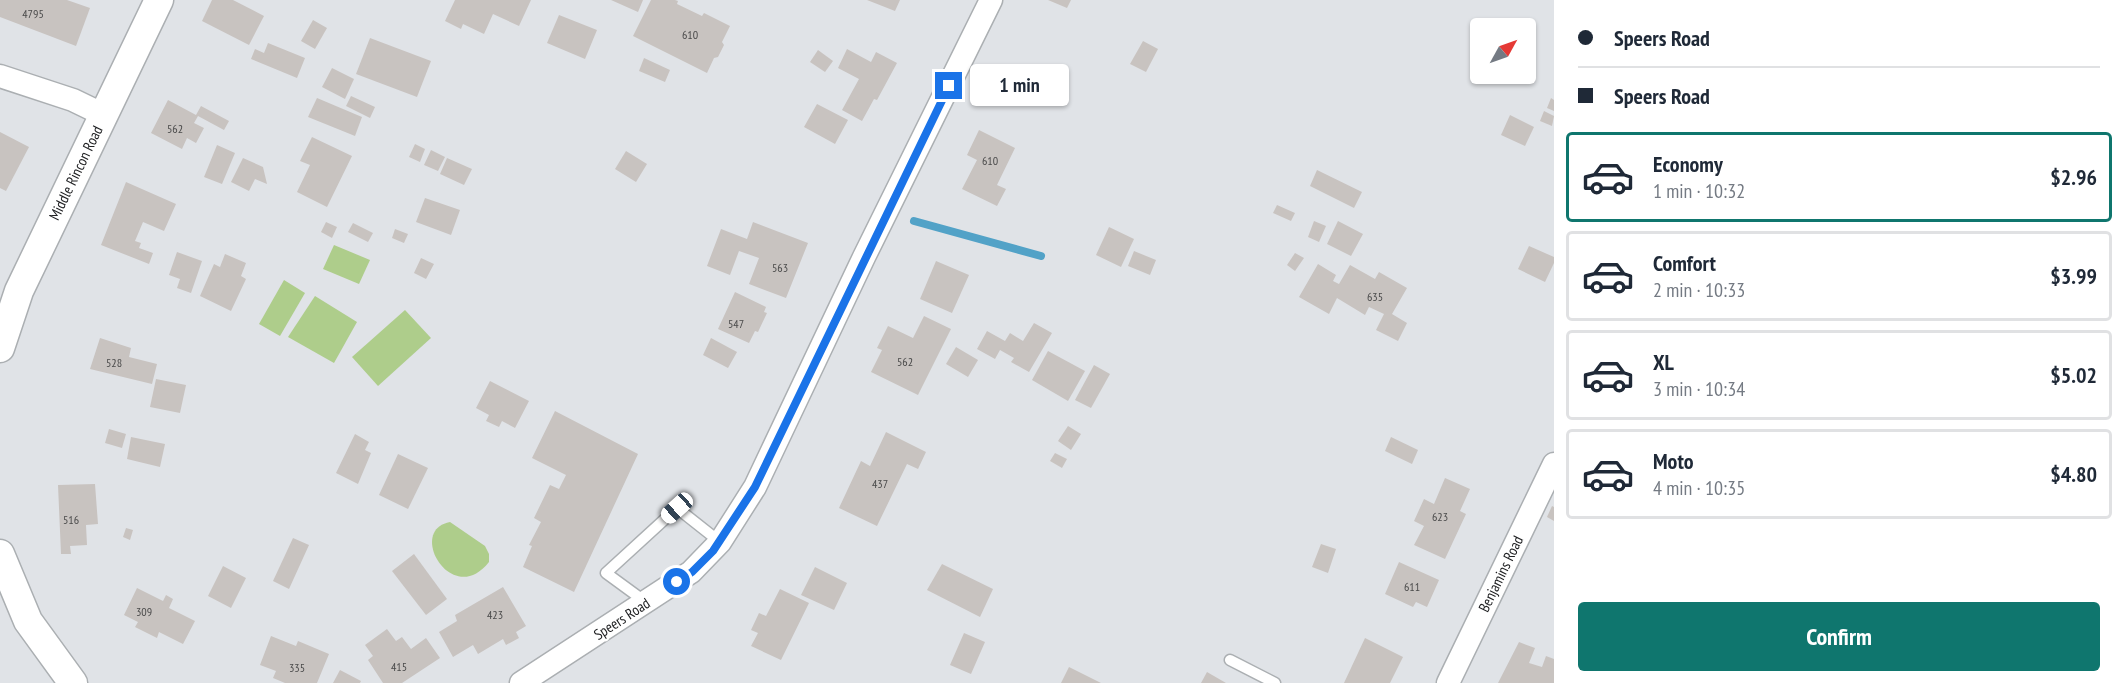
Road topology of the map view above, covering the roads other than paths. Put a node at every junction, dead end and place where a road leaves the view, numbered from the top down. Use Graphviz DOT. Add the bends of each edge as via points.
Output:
graph roads {
  1 [pos="159,0"];
  2 [pos="991,0"];
  3 [pos="0,76"];
  4 [pos="104,115"];
  5 [pos="0,348"];
  6 [pos="1554,464"];
  7 [pos="720,542"];
  8 [pos="0,554"];
  9 [pos="647,603"];
  10 [pos="1230,660"];
  11 [pos="73,683"];
  12 [pos="521,683"];
  13 [pos="1275,683"];
  14 [pos="1448,683"];
  1 -- 4 [label="street, Middle Rincon Road"];
  2 -- 7 [label="street, Speers Road" via="755,487"];
  3 -- 4 [label="street" via="73,100"];
  4 -- 5 [label="street, Middle Rincon Road" via="19,291"];
  6 -- 14 [label="street, Benjamins Road"];
  7 -- 9 [label="street, Speers Road" via="692,572"];
  7 -- 9 [label="lane" via="677,508 606,573"];
  8 -- 11 [label="street" via="28,621"];
  9 -- 12 [label="street, Speers Road"];
  10 -- 13 [label="lane"];
}
